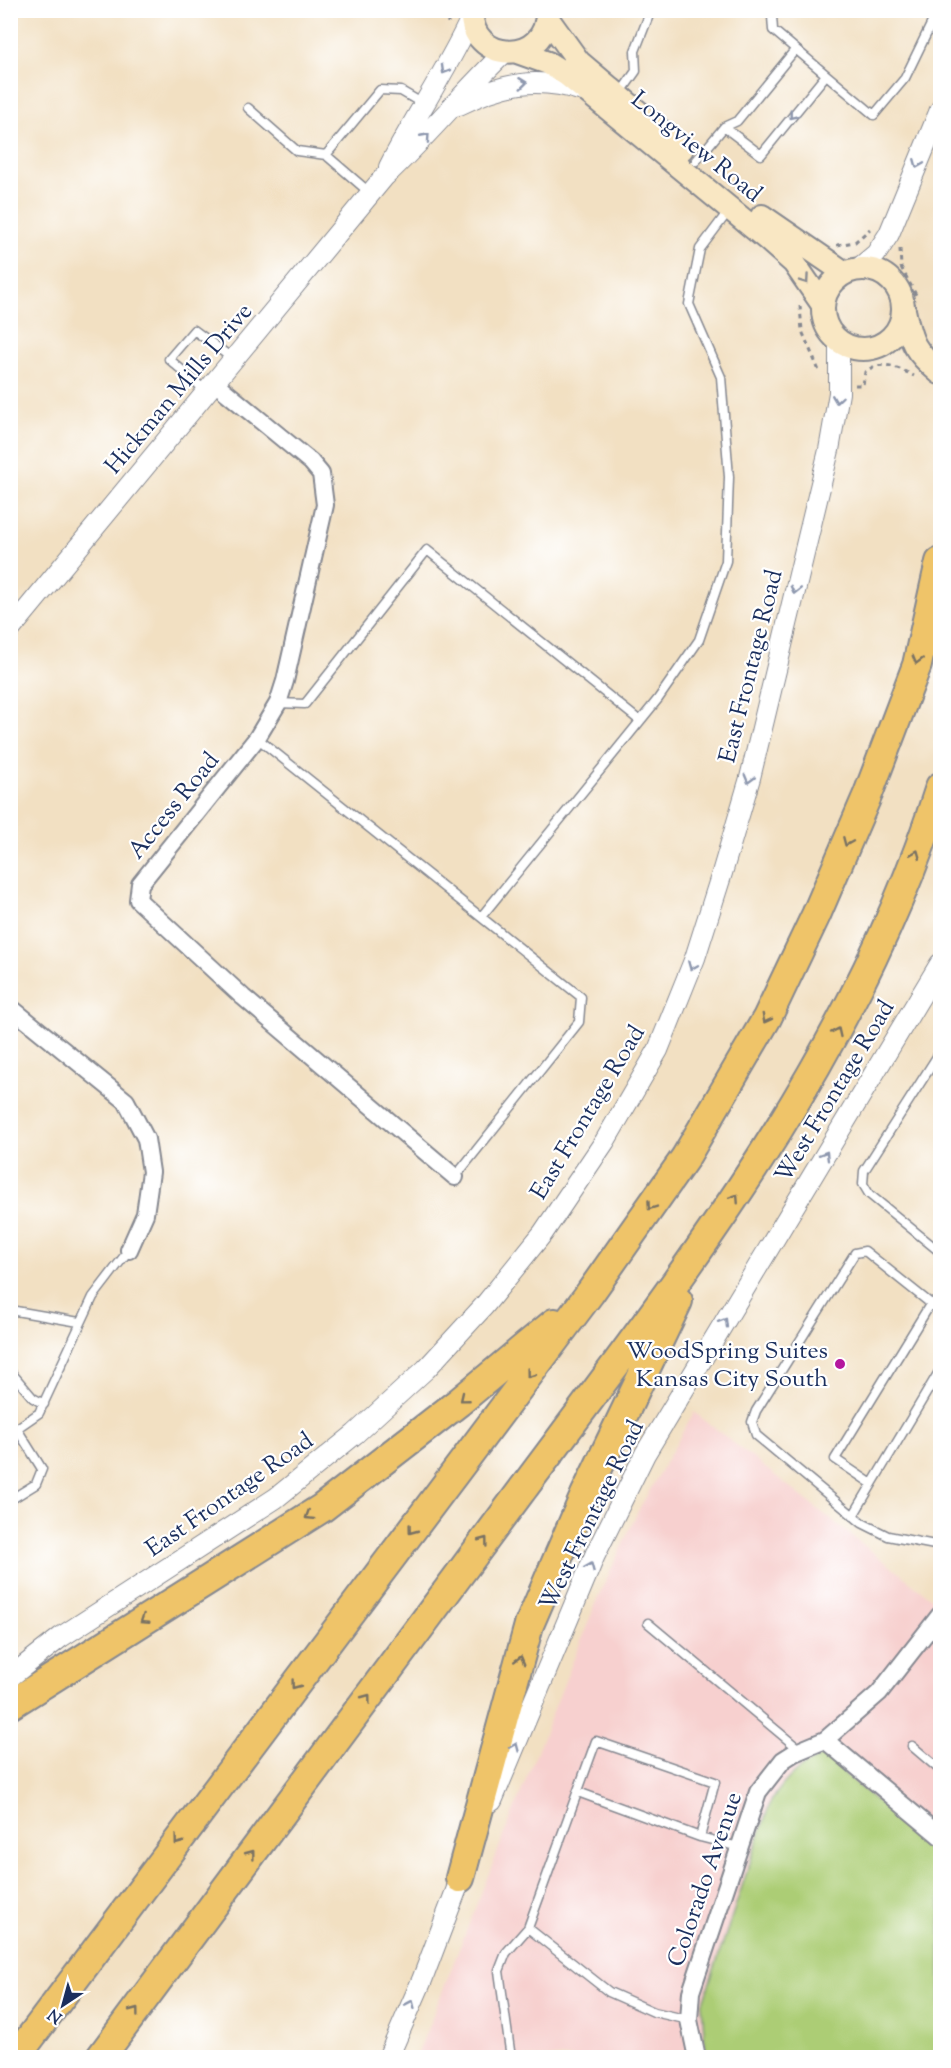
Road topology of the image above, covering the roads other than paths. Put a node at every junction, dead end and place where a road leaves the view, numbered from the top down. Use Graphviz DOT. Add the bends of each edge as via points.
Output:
graph roads {
  1 [pos="651,10"];
  2 [pos="776,10"];
  3 [pos="938,10"];
  4 [pos="472,14"];
  5 [pos="548,15"];
  6 [pos="795,50"];
  7 [pos="511,52"];
  8 [pos="826,75"];
  9 [pos="590,93"];
  10 [pos="619,96"];
  11 [pos="425,105"];
  12 [pos="248,108"];
  13 [pos="449,110"];
  14 [pos="940,110"];
  15 [pos="724,127"];
  16 [pos="326,155"];
  17 [pos="696,161"];
  18 [pos="384,177"];
  19 [pos="371,194"];
  20 [pos="730,208"];
  21 [pos="851,271"];
  22 [pos="911,304"];
  23 [pos="823,305"];
  24 [pos="839,341"];
  25 [pos="876,348"];
  26 [pos="234,360"];
  27 [pos="928,369"];
  28 [pos="212,388"];
  29 [pos="940,562"];
  30 [pos="10,630"];
  31 [pos="278,703"];
  32 [pos="640,721"];
  33 [pos="257,738"];
  34 [pos="940,787"];
  35 [pos="481,917"];
  36 [pos="940,964"];
  37 [pos="10,1007"];
  38 [pos="940,1052"];
  39 [pos="455,1177"];
  40 [pos="703,1248"];
  41 [pos="129,1250"];
  42 [pos="940,1252"];
  43 [pos="590,1293"];
  44 [pos="931,1303"];
  45 [pos="10,1310"];
  46 [pos="940,1311"];
  47 [pos="79,1322"];
  48 [pos="940,1370"];
  49 [pos="10,1371"];
  50 [pos="44,1404"];
  51 [pos="14,1431"];
  52 [pos="872,1484"];
  53 [pos="10,1500"];
  54 [pos="853,1516"];
  55 [pos="940,1546"];
  56 [pos="940,1615"];
  57 [pos="648,1623"];
  58 [pos="10,1677"];
  59 [pos="10,1705"];
  60 [pos="825,1740"];
  61 [pos="912,1746"];
  62 [pos="800,1750"];
  63 [pos="940,1770"];
  64 [pos="578,1792"];
  65 [pos="940,1836"];
  66 [pos="700,1837"];
  67 [pos="739,1847"];
  68 [pos="460,1878"];
  69 [pos="528,1928"];
  70 [pos="689,2020"];
  71 [pos="15,2058"];
  72 [pos="100,2058"];
  73 [pos="388,2058"];
  74 [pos="511,2058"];
  75 [pos="697,2058"];
  1 -- 10 [label="lane" via="635,51 636,71"];
  2 -- 6 [label="lane" via="772,16 773,30"];
  3 -- 8 [label="lane" via="904,78 874,114"];
  4 -- 7 [label="main road, Longview Road" via="475,31 483,42"];
  4 -- 11 [label="street, Hickman Mills Drive, one-way" via="455,54"];
  5 -- 7 [label="main road" via="538,40"];
  5 -- 10 [label="main road, Longview Road" via="579,62"];
  6 -- 8 [label="lane"];
  6 -- 15 [label="lane" via="737,122"];
  7 -- 9 [label="main road, Longview Road" via="548,63"];
  7 -- 13 [label="street, Hickman Mills Drive"];
  8 -- 15 [label="lane, one-way" via="761,155"];
  13 -- 9 [label="street, one-way" via="513,84 558,83"];
  9 -- 20 [label="main road, Longview Road"];
  10 -- 17 [label="main road, Longview Road"];
  11 -- 16 [label="lane" via="400,91 380,90"];
  11 -- 18 [label="street, Hickman Mills Drive" via="405,134"];
  12 -- 16 [label="lane" via="297,151"];
  18 -- 13 [label="street, Hickman Mills Drive, one-way"];
  14 -- 21 [label="street, one-way" via="886,239 876,254"];
  15 -- 17 [label="lane"];
  16 -- 19 [label="lane"];
  17 -- 21 [label="main road, Longview Road" via="776,228 813,253"];
  18 -- 19 [label="street, Hickman Mills Drive"];
  19 -- 26 [label="street, Hickman Mills Drive"];
  20 -- 23 [label="main road, Longview Road, one-way" via="794,263"];
  20 -- 32 [label="lane" via="700,249 689,304 721,378 729,477 726,561 699,640"];
  21 -- 22 [label="main road" via="871,270 894,283"];
  21 -- 23 [label="main road" via="830,287"];
  22 -- 25 [label="main road" via="897,332"];
  22 -- 27 [label="main road" via="910,337"];
  23 -- 24 [label="main road" via="824,319"];
  24 -- 25 [label="main road" via="856,349"];
  24 -- 58 [label="street, East Frontage Road, one-way" via="839,385 829,450 750,778 695,958 658,1050 605,1141 543,1233 484,1306 426,1369 355,1434 276,1498 61,1637"];
  25 -- 27 [label="main road"];
  26 -- 28 [label="street, Hickman Mills Drive"];
  26 -- 28 [label="lane" via="194,330 169,359"];
  28 -- 30 [label="street, Hickman Mills Drive"];
  28 -- 31 [label="street, Access Road" via="311,462 321,474 325,505"];
  29 -- 43 [label="highway, one-way" via="917,665 868,794 767,1018 685,1158"];
  31 -- 32 [label="lane" via="305,704 428,550"];
  31 -- 33 [label="street, Access Road"];
  32 -- 35 [label="lane"];
  33 -- 35 [label="lane"];
  33 -- 39 [label="street, Access Road" via="140,884 138,900 243,997"];
  40 -- 34 [label="highway, one-way" via="831,1044 886,928"];
  35 -- 39 [label="lane" via="581,998 579,1022"];
  68 -- 36 [label="street, West Frontage Road, one-way" via="595,1555 645,1454"];
  37 -- 41 [label="street" via="126,1101 146,1139 151,1172 145,1214"];
  38 -- 42 [label="lane" via="864,1171 863,1185 868,1194"];
  68 -- 40 [label="highway, one-way" via="529,1625 585,1495"];
  72 -- 40 [label="highway, one-way"];
  41 -- 47 [label="lane"];
  43 -- 59 [label="highway, one-way" via="459,1402 322,1508"];
  43 -- 71 [label="highway, one-way"];
  44 -- 46 [label="lane"];
  44 -- 52 [label="lane" via="835,1459"];
  44 -- 54 [label="lane" via="865,1251 855,1252 756,1411 752,1422 756,1435"];
  45 -- 47 [label="lane"];
  47 -- 50 [label="lane"];
  48 -- 52 [label="lane"];
  49 -- 50 [label="lane" via="33,1398"];
  50 -- 51 [label="lane" via="33,1419"];
  51 -- 53 [label="lane" via="42,1469 36,1484"];
  52 -- 54 [label="lane"];
  54 -- 55 [label="lane" via="888,1536"];
  56 -- 60 [label="street, Colorado Avenue" via="879,1693"];
  57 -- 62 [label="lane"];
  60 -- 62 [label="street, Colorado Avenue"];
  60 -- 65 [label="street"];
  61 -- 63 [label="lane"];
  62 -- 67 [label="street, Colorado Avenue" via="783,1760 758,1792"];
  64 -- 66 [label="lane"];
  64 -- 66 [label="lane" via="596,1741 715,1782"];
  64 -- 69 [label="lane"];
  66 -- 67 [label="lane"];
  67 -- 70 [label="street, Colorado Avenue" via="691,1992"];
  73 -- 68 [label="street, West Frontage Road, one-way"];
  69 -- 70 [label="lane" via="609,1992 654,2012"];
  69 -- 74 [label="lane" via="506,1953 499,1971"];
  70 -- 75 [label="street, Colorado Avenue"];
}
